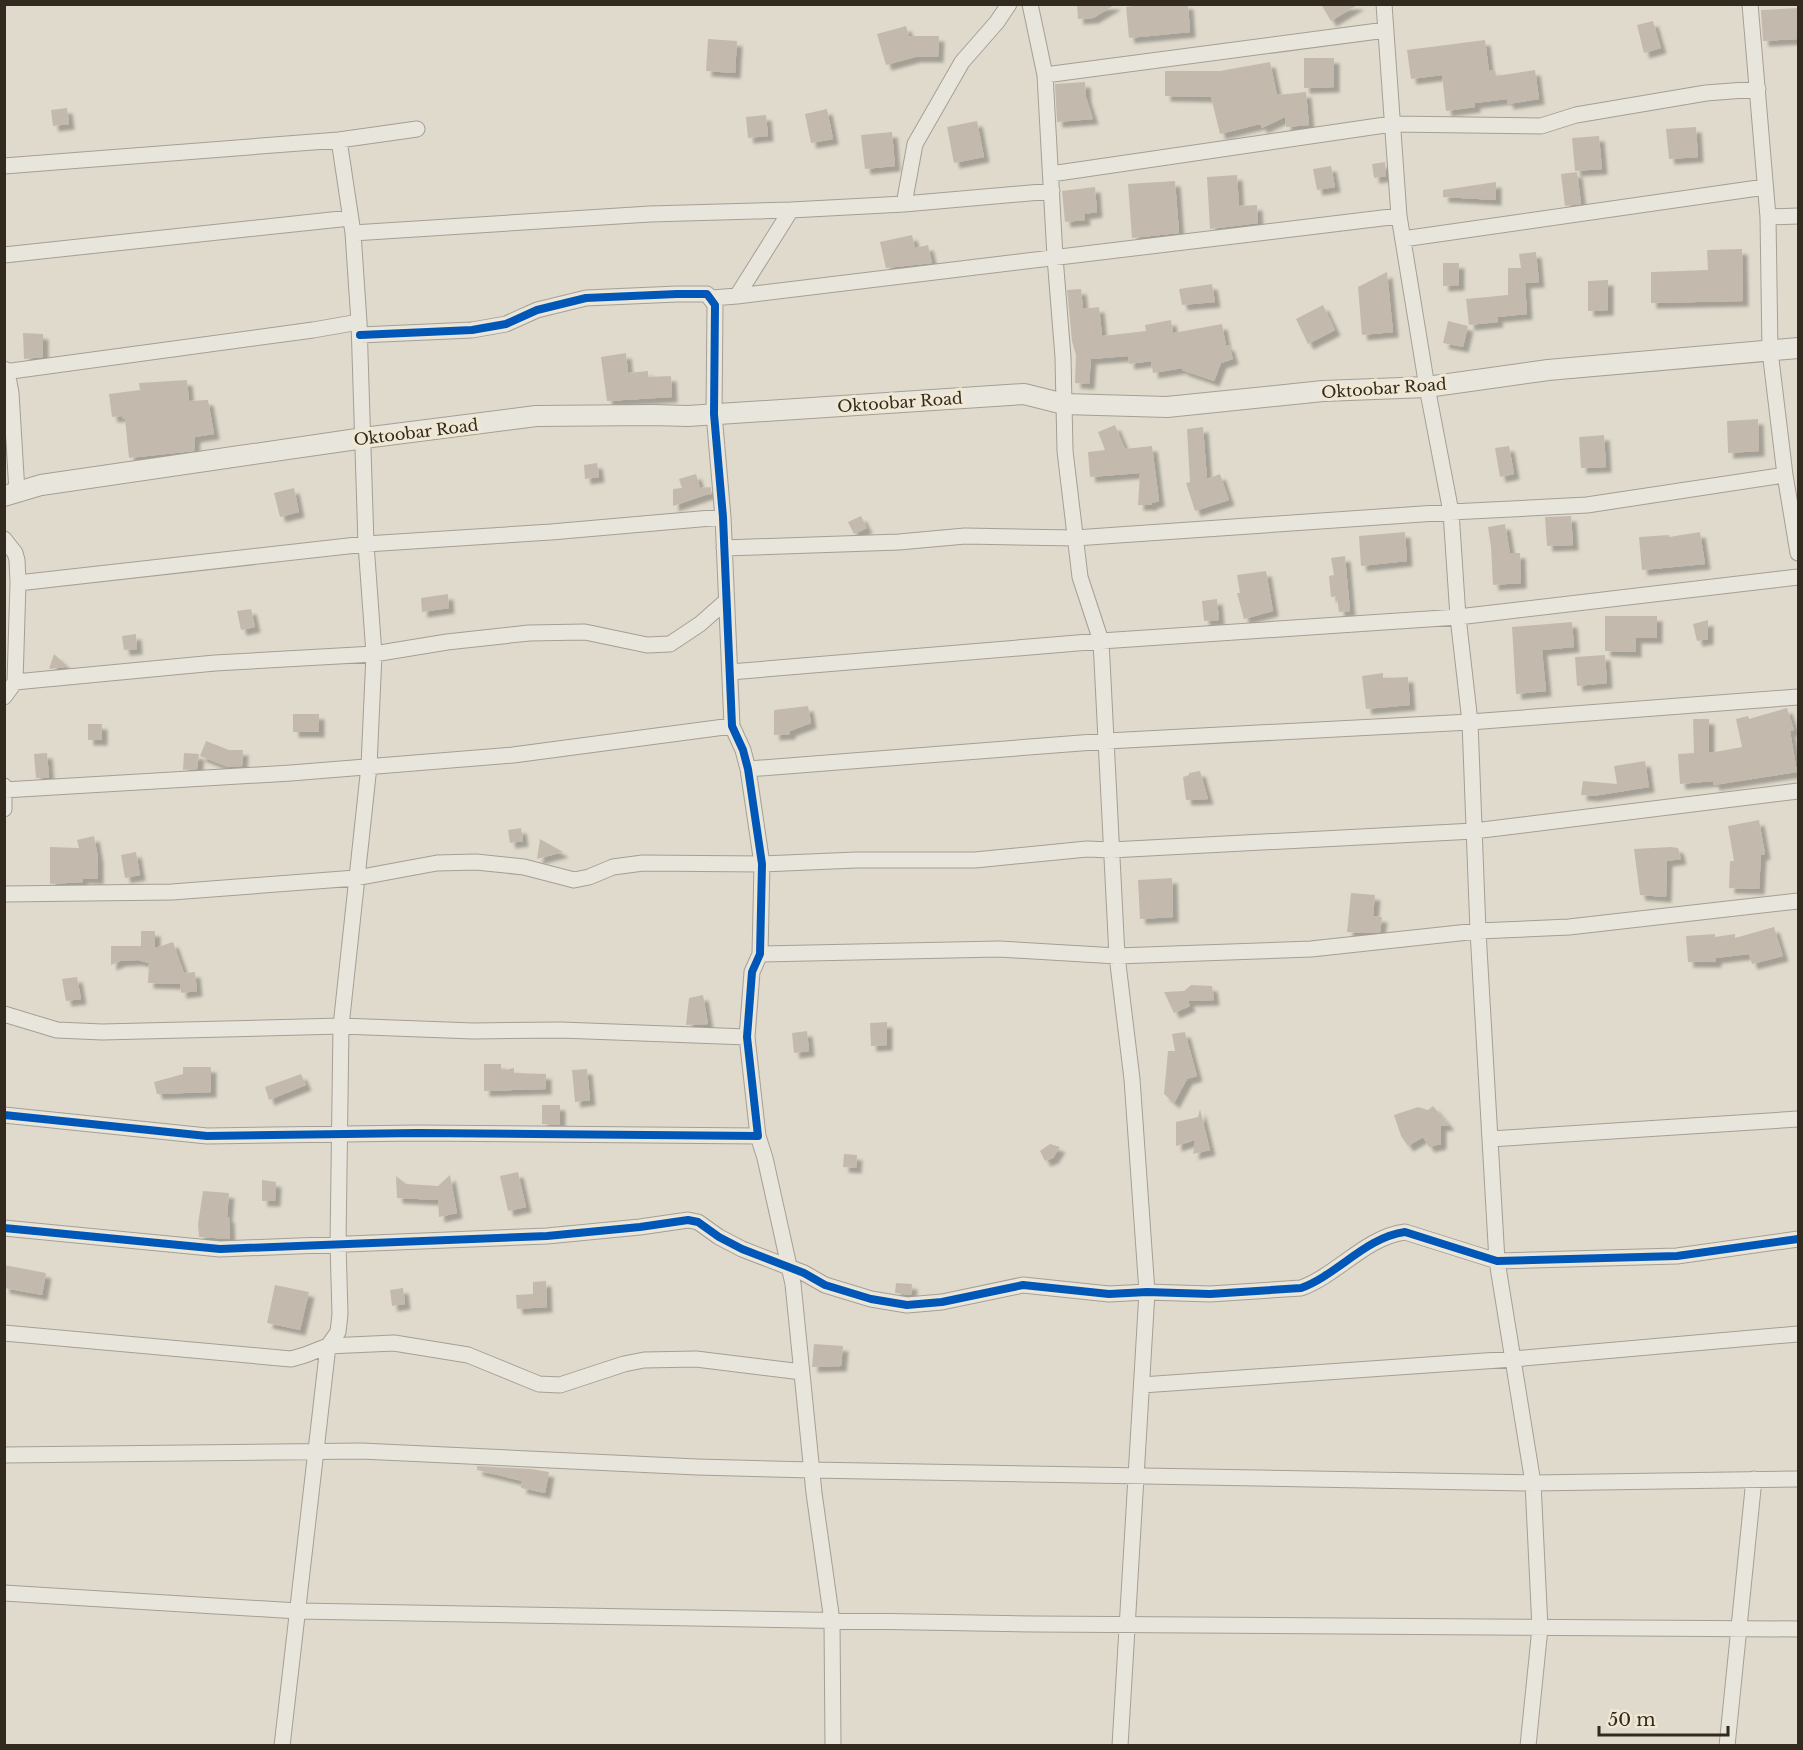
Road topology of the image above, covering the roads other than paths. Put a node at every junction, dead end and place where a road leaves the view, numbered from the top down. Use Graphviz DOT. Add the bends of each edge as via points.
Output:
graph roads {
  1 [pos="1009,4"];
  2 [pos="1030,4"];
  3 [pos="1384,4"];
  4 [pos="1750,4"];
  5 [pos="1386,30"];
  6 [pos="1045,75"];
  7 [pos="1758,89"];
  8 [pos="1392,124"];
  9 [pos="417,129"];
  10 [pos="339,140"];
  11 [pos="4,166"];
  12 [pos="1051,174"];
  13 [pos="1765,187"];
  14 [pos="1052,191"];
  15 [pos="904,204"];
  16 [pos="791,210"];
  17 [pos="1399,216"];
  18 [pos="1798,216"];
  19 [pos="1767,217"];
  20 [pos="352,225"];
  21 [pos="1403,239"];
  22 [pos="4,255"];
  23 [pos="1054,257"];
  24 [pos="737,296"];
  25 [pos="712,298"];
  26 [pos="359,328"];
  27 [pos="1798,348"];
  28 [pos="1770,351"];
  29 [pos="5,371"];
  30 [pos="1428,387"];
  31 [pos="1064,404"];
  32 [pos="714,414"];
  33 [pos="364,438"];
  34 [pos="1785,475"];
  35 [pos="11,494"];
  36 [pos="1451,512"];
  37 [pos="723,517"];
  38 [pos="1075,538"];
  39 [pos="4,539"];
  40 [pos="366,544"];
  41 [pos="724,548"];
  42 [pos="1798,553"];
  43 [pos="1798,577"];
  44 [pos="18,583"];
  45 [pos="726,601"];
  46 [pos="1458,618"];
  47 [pos="1101,641"];
  48 [pos="374,654"];
  49 [pos="730,672"];
  50 [pos="15,682"];
  51 [pos="4,697"];
  52 [pos="1798,697"];
  53 [pos="1470,722"];
  54 [pos="732,726"];
  55 [pos="1107,741"];
  56 [pos="369,766"];
  57 [pos="748,769"];
  58 [pos="4,786"];
  59 [pos="5,790"];
  60 [pos="1798,791"];
  61 [pos="4,808"];
  62 [pos="1474,831"];
  63 [pos="1111,850"];
  64 [pos="762,864"];
  65 [pos="356,878"];
  66 [pos="4,894"];
  67 [pos="1798,901"];
  68 [pos="1478,931"];
  69 [pos="760,954"];
  70 [pos="1117,956"];
  71 [pos="4,1014"];
  72 [pos="341,1026"];
  73 [pos="747,1037"];
  74 [pos="4,1115"];
  75 [pos="1798,1119"];
  76 [pos="340,1136"];
  77 [pos="758,1136"];
  78 [pos="1490,1139"];
  79 [pos="4,1228"];
  80 [pos="1798,1239"];
  81 [pos="338,1244"];
  82 [pos="1497,1260"];
  83 [pos="790,1269"];
  84 [pos="1147,1292"];
  85 [pos="4,1333"];
  86 [pos="1798,1334"];
  87 [pos="328,1346"];
  88 [pos="1513,1359"];
  89 [pos="801,1372"];
  90 [pos="1142,1385"];
  91 [pos="316,1452"];
  92 [pos="4,1455"];
  93 [pos="811,1470"];
  94 [pos="1137,1475"];
  95 [pos="1754,1479"];
  96 [pos="1798,1479"];
  97 [pos="1533,1483"];
  98 [pos="4,1593"];
  99 [pos="298,1611"];
  100 [pos="832,1621"];
  101 [pos="1127,1625"];
  102 [pos="1540,1628"];
  103 [pos="1738,1629"];
  104 [pos="1798,1629"];
  105 [pos="282,1746"];
  106 [pos="833,1746"];
  107 [pos="1119,1746"];
  108 [pos="1528,1746"];
  109 [pos="1727,1746"];
  1 -- 15 [label="street" via="962,63 915,144"];
  2 -- 6 [label="street"];
  3 -- 5 [label="street"];
  4 -- 7 [label="street"];
  5 -- 6 [label="street"];
  5 -- 8 [label="street"];
  6 -- 12 [label="street"];
  7 -- 8 [label="street" via="1706,93 1576,115 1541,126"];
  7 -- 13 [label="street"];
  8 -- 12 [label="street"];
  8 -- 17 [label="street"];
  9 -- 10 [label="street"];
  10 -- 11 [label="street"];
  10 -- 20 [label="street"];
  12 -- 14 [label="street"];
  13 -- 19 [label="street"];
  13 -- 21 [label="street"];
  14 -- 15 [label="street"];
  14 -- 23 [label="street"];
  15 -- 16 [label="street"];
  16 -- 20 [label="street"];
  16 -- 24 [label="street"];
  17 -- 21 [label="street"];
  17 -- 23 [label="street"];
  18 -- 19 [label="street"];
  19 -- 28 [label="street"];
  20 -- 22 [label="street"];
  20 -- 26 [label="street"];
  21 -- 30 [label="street"];
  23 -- 24 [label="street"];
  23 -- 31 [label="street"];
  24 -- 25 [label="street"];
  25 -- 26 [label="street" via="707,294 586,298 537,310 506,324 472,330"];
  25 -- 32 [label="street" via="716,304"];
  26 -- 29 [label="street" via="313,330"];
  26 -- 33 [label="street"];
  27 -- 28 [label="street, Oktoobar Road"];
  28 -- 30 [label="street, Oktoobar Road" via="1548,369"];
  28 -- 34 [label="street"];
  29 -- 35 [label="street" via="11,393"];
  30 -- 31 [label="street, Oktoobar Road" via="1323,391 1167,407"];
  30 -- 36 [label="street"];
  31 -- 32 [label="street, Oktoobar Road" via="1024,394"];
  31 -- 38 [label="street"];
  32 -- 33 [label="street, Oktoobar Road" via="536,416"];
  32 -- 37 [label="street"];
  33 -- 35 [label="street, Oktoobar Road" via="41,484"];
  33 -- 40 [label="street"];
  34 -- 36 [label="street" via="1587,505"];
  34 -- 42 [label="street"];
  36 -- 38 [label="street"];
  36 -- 46 [label="street"];
  37 -- 40 [label="street"];
  37 -- 41 [label="street"];
  38 -- 41 [label="street" via="965,536"];
  38 -- 47 [label="street" via="1080,577"];
  39 -- 44 [label="street" via="17,560"];
  40 -- 44 [label="street"];
  40 -- 48 [label="street"];
  41 -- 45 [label="street"];
  43 -- 46 [label="street"];
  44 -- 50 [label="street"];
  45 -- 48 [label="street" via="670,644 647,645 585,632 529,633"];
  45 -- 49 [label="street"];
  46 -- 47 [label="street"];
  46 -- 53 [label="street"];
  47 -- 49 [label="street"];
  47 -- 55 [label="street"];
  48 -- 50 [label="street" via="215,663"];
  48 -- 56 [label="street"];
  49 -- 54 [label="street"];
  50 -- 51 [label="street"];
  52 -- 53 [label="street"];
  53 -- 55 [label="street"];
  53 -- 62 [label="street"];
  54 -- 56 [label="street" via="513,755"];
  54 -- 57 [label="street"];
  55 -- 57 [label="street"];
  55 -- 63 [label="street"];
  56 -- 59 [label="street"];
  56 -- 65 [label="street"];
  57 -- 64 [label="street"];
  58 -- 59 [label="street"];
  59 -- 61 [label="street"];
  60 -- 62 [label="street"];
  62 -- 63 [label="street"];
  62 -- 68 [label="street"];
  63 -- 64 [label="street" via="975,860"];
  63 -- 70 [label="street"];
  64 -- 65 [label="street" via="643,862 574,880 524,867 436,863"];
  64 -- 69 [label="street"];
  65 -- 66 [label="street" via="172,892"];
  65 -- 72 [label="street"];
  67 -- 68 [label="street" via="1569,927"];
  68 -- 70 [label="street" via="1311,949"];
  68 -- 78 [label="street"];
  69 -- 70 [label="street" via="999,949"];
  69 -- 73 [label="street" via="752,972"];
  70 -- 84 [label="street" via="1132,1078"];
  71 -- 72 [label="street" via="57,1030 102,1032"];
  72 -- 73 [label="street"];
  72 -- 76 [label="street"];
  73 -- 77 [label="street"];
  74 -- 76 [label="street" via="207,1136"];
  75 -- 78 [label="street"];
  76 -- 77 [label="street"];
  76 -- 81 [label="street"];
  77 -- 83 [label="street"];
  78 -- 82 [label="street"];
  79 -- 81 [label="street" via="220,1249"];
  80 -- 82 [label="street" via="1677,1256"];
  81 -- 83 [label="street" via="547,1236 688,1220"];
  81 -- 87 [label="street" via="340,1314 338,1332"];
  82 -- 84 [label="street" via="1405,1232 1394,1233 1301,1288 1210,1294"];
  82 -- 88 [label="street"];
  83 -- 84 [label="street" via="825,1285 907,1305 1023,1285 1109,1294"];
  83 -- 89 [label="street"];
  84 -- 90 [label="street"];
  85 -- 87 [label="street" via="291,1359"];
  86 -- 88 [label="street"];
  87 -- 89 [label="street" via="394,1343 468,1354 539,1384 560,1385 644,1360 696,1359"];
  87 -- 91 [label="street"];
  88 -- 90 [label="street"];
  88 -- 97 [label="street"];
  89 -- 93 [label="street"];
  90 -- 94 [label="street"];
  91 -- 92 [label="street"];
  91 -- 93 [label="street"];
  91 -- 99 [label="street"];
  93 -- 94 [label="street"];
  93 -- 100 [label="street"];
  94 -- 97 [label="street"];
  94 -- 101 [label="street"];
  95 -- 96 [label="street"];
  95 -- 97 [label="street"];
  95 -- 103 [label="street"];
  97 -- 102 [label="street"];
  98 -- 99 [label="street"];
  99 -- 100 [label="street"];
  99 -- 105 [label="street"];
  100 -- 101 [label="street"];
  100 -- 106 [label="street"];
  101 -- 102 [label="street"];
  101 -- 107 [label="street"];
  102 -- 103 [label="street"];
  102 -- 108 [label="street"];
  103 -- 104 [label="street"];
  103 -- 109 [label="street"];
}
